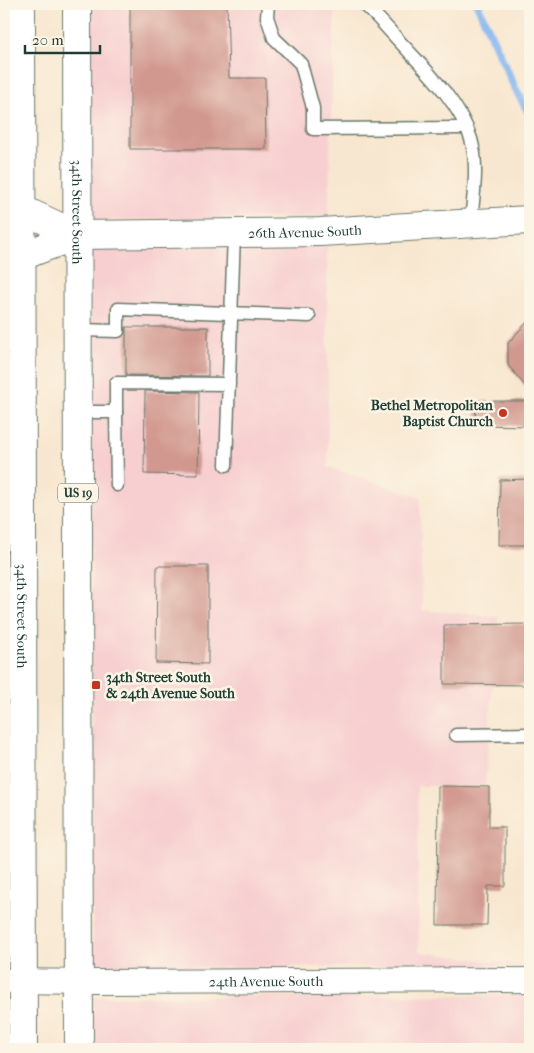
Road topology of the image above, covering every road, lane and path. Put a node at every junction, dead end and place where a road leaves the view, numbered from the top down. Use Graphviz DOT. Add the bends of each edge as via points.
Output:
graph roads {
  1 [pos="20,4"];
  2 [pos="77,4"];
  3 [pos="268,4"];
  4 [pos="364,4"];
  5 [pos="466,128"];
  6 [pos="12,209"];
  7 [pos="530,220"];
  8 [pos="470,223"];
  9 [pos="234,233"];
  10 [pos="77,234"];
  11 [pos="13,256"];
  12 [pos="231,312"];
  13 [pos="309,316"];
  14 [pos="78,330"];
  15 [pos="13,333"];
  16 [pos="229,384"];
  17 [pos="78,412"];
  18 [pos="116,412"];
  19 [pos="226,465"];
  20 [pos="117,485"];
  21 [pos="13,639"];
  22 [pos="530,734"];
  23 [pos="456,735"];
  24 [pos="13,844"];
  25 [pos="13,930"];
  26 [pos="530,980"];
  27 [pos="13,981"];
  28 [pos="80,982"];
  29 [pos="17,1043"];
  30 [pos="80,1049"];
  1 -- 6 [label="main road, 34th Street South"];
  2 -- 10 [label="main road, 34th Street South / US 19"];
  3 -- 5 [label="lane" via="274,38 301,64 313,108 313,129"];
  4 -- 5 [label="lane" via="424,68 455,106"];
  5 -- 8 [label="lane" via="476,172"];
  6 -- 10 [label="main road, 26th Avenue South"];
  6 -- 11 [label="main road, 34th Street South"];
  7 -- 8 [label="main road, 26th Avenue South"];
  8 -- 9 [label="main road, 26th Avenue South" via="320,232"];
  9 -- 10 [label="main road, 26th Avenue South"];
  9 -- 12 [label="lane"];
  10 -- 11 [label="main road, 26th Avenue South"];
  10 -- 14 [label="main road, 34th Street South / US 19"];
  11 -- 15 [label="main road, 34th Street South"];
  12 -- 13 [label="lane"];
  12 -- 14 [label="lane" via="118,309 118,331"];
  12 -- 16 [label="lane"];
  14 -- 17 [label="main road, 34th Street South / US 19"];
  15 -- 21 [label="main road, 34th Street South" via="18,392"];
  16 -- 18 [label="lane" via="116,383"];
  16 -- 19 [label="lane"];
  17 -- 18 [label="lane"];
  17 -- 28 [label="main road, 34th Street South / US 19"];
  18 -- 20 [label="lane"];
  21 -- 24 [label="main road, 34th Street South"];
  22 -- 23 [label="lane"];
  24 -- 25 [label="main road, 34th Street South"];
  25 -- 27 [label="main road, 34th Street South"];
  26 -- 28 [label="street, 24th Avenue South"];
  27 -- 28 [label="street, 24th Avenue South"];
  27 -- 29 [label="main road, 34th Street South"];
  28 -- 30 [label="main road, 34th Street South / US 19"];
}
